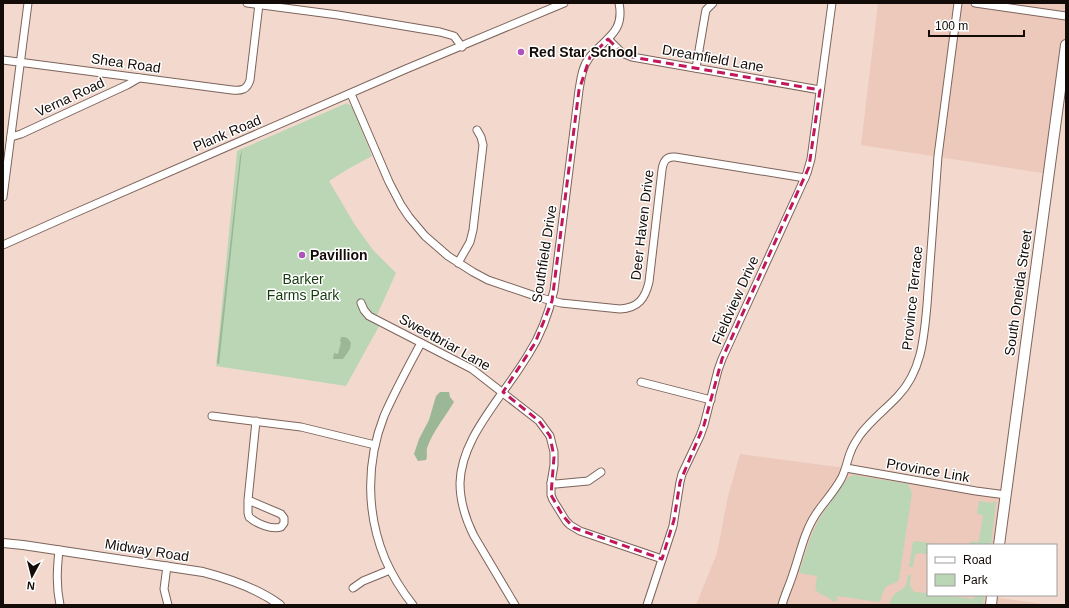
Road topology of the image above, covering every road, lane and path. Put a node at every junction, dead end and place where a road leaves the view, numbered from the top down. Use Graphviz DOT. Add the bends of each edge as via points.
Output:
graph roads {
  1 [pos="28,3"];
  2 [pos="247,3"];
  3 [pos="564,3"];
  4 [pos="619,3"];
  5 [pos="713,3"];
  6 [pos="832,3"];
  7 [pos="958,3"];
  8 [pos="975,3"];
  9 [pos="259,4"];
  10 [pos="302,7"];
  11 [pos="1066,16"];
  12 [pos="608,39"];
  13 [pos="1066,46"];
  14 [pos="462,47"];
  15 [pos="3,60"];
  16 [pos="20,62"];
  17 [pos="696,68"];
  18 [pos="140,78"];
  19 [pos="820,90"];
  20 [pos="351,94"];
  21 [pos="477,130"];
  22 [pos="8,140"];
  23 [pos="805,178"];
  24 [pos="3,197"];
  25 [pos="3,245"];
  26 [pos="458,263"];
  27 [pos="552,301"];
  28 [pos="361,303"];
  29 [pos="421,343"];
  30 [pos="641,382"];
  31 [pos="503,392"];
  32 [pos="711,400"];
  33 [pos="212,416"];
  34 [pos="256,421"];
  35 [pos="375,445"];
  36 [pos="846,468"];
  37 [pos="601,472"];
  38 [pos="551,483"];
  39 [pos="1006,495"];
  40 [pos="248,500"];
  41 [pos="3,543"];
  42 [pos="999,544"];
  43 [pos="59,550"];
  44 [pos="662,559"];
  45 [pos="167,566"];
  46 [pos="390,570"];
  47 [pos="353,588"];
  48 [pos="60,605"];
  49 [pos="168,605"];
  50 [pos="280,605"];
  51 [pos="413,605"];
  52 [pos="515,605"];
  53 [pos="647,605"];
  54 [pos="782,605"];
  1 -- 16 [label="street"];
  2 -- 9 [label="street"];
  3 -- 14 [label="street, Plank Road"];
  4 -- 12 [label="street, Southfield Drive" via="620,19"];
  5 -- 17 [label="street" via="706,10"];
  6 -- 19 [label="street, Fieldview Drive"];
  7 -- 36 [label="street, Province Terrace" via="938,156 925,328 920,356 906,387 861,434 851,450"];
  8 -- 11 [label="street"];
  9 -- 10 [label="street"];
  9 -- 18 [label="street, Shea Road" via="250,80 242,91"];
  10 -- 14 [label="street" via="440,32 454,36"];
  12 -- 17 [label="street, Dreamfield Lane" via="626,55"];
  12 -- 27 [label="street, Southfield Drive" via="590,57 583,71"];
  13 -- 39 [label="highway, South Oneida Street"];
  14 -- 20 [label="street, Plank Road"];
  15 -- 16 [label="street, Shea Road"];
  16 -- 18 [label="street, Shea Road"];
  16 -- 22 [label="street"];
  17 -- 19 [label="street, Dreamfield Lane"];
  18 -- 22 [label="street, Verna Road"];
  19 -- 23 [label="street, Fieldview Drive" via="811,159"];
  20 -- 25 [label="street, Plank Road"];
  20 -- 26 [label="street, Deer Haven Drive" via="401,205 429,240"];
  21 -- 26 [label="street" via="483,145 473,230 470,242"];
  22 -- 24 [label="street"];
  23 -- 27 [label="street, Deer Haven Drive" via="675,157 668,158 662,170 649,282 644,296 634,306 620,309"];
  23 -- 32 [label="street, Fieldview Drive" via="722,359"];
  26 -- 27 [label="street, Deer Haven Drive" via="488,280"];
  27 -- 31 [label="street, Southfield Drive" via="535,343"];
  28 -- 29 [label="street, Sweetbriar Lane" via="369,316"];
  29 -- 31 [label="street, Sweetbriar Lane" via="472,368"];
  29 -- 35 [label="street" via="390,404"];
  30 -- 32 [label="street"];
  31 -- 38 [label="street, Sweetbriar Lane" via="539,421 550,436 554,457"];
  31 -- 52 [label="street, Southfield Drive" via="469,445 460,484 468,525"];
  32 -- 44 [label="street, Fieldview Drive" via="700,436 680,482 674,520"];
  33 -- 34 [label="street"];
  34 -- 35 [label="street" via="301,427"];
  34 -- 40 [label="street"];
  35 -- 46 [label="street" via="371,479 372,510 377,535"];
  36 -- 39 [label="street, Province Link"];
  36 -- 54 [label="street, Province Terrace" via="807,531"];
  37 -- 38 [label="street" via="588,481"];
  38 -- 44 [label="street, Sweetbriar Lane" via="553,500 566,521 574,528"];
  39 -- 42 [label="highway, South Oneida Street"];
  40 -- 40 [label="street" via="248,513 252,520 272,528 281,527 284,523 281,514"];
  41 -- 43 [label="main road, Midway Road"];
  43 -- 45 [label="main road, Midway Road"];
  43 -- 48 [label="street" via="57,588"];
  44 -- 53 [label="street, Fieldview Drive"];
  45 -- 49 [label="street" via="164,589"];
  45 -- 50 [label="main road, Midway Road" via="231,580 256,590"];
  46 -- 47 [label="street" via="364,580"];
  46 -- 51 [label="street"];
}
